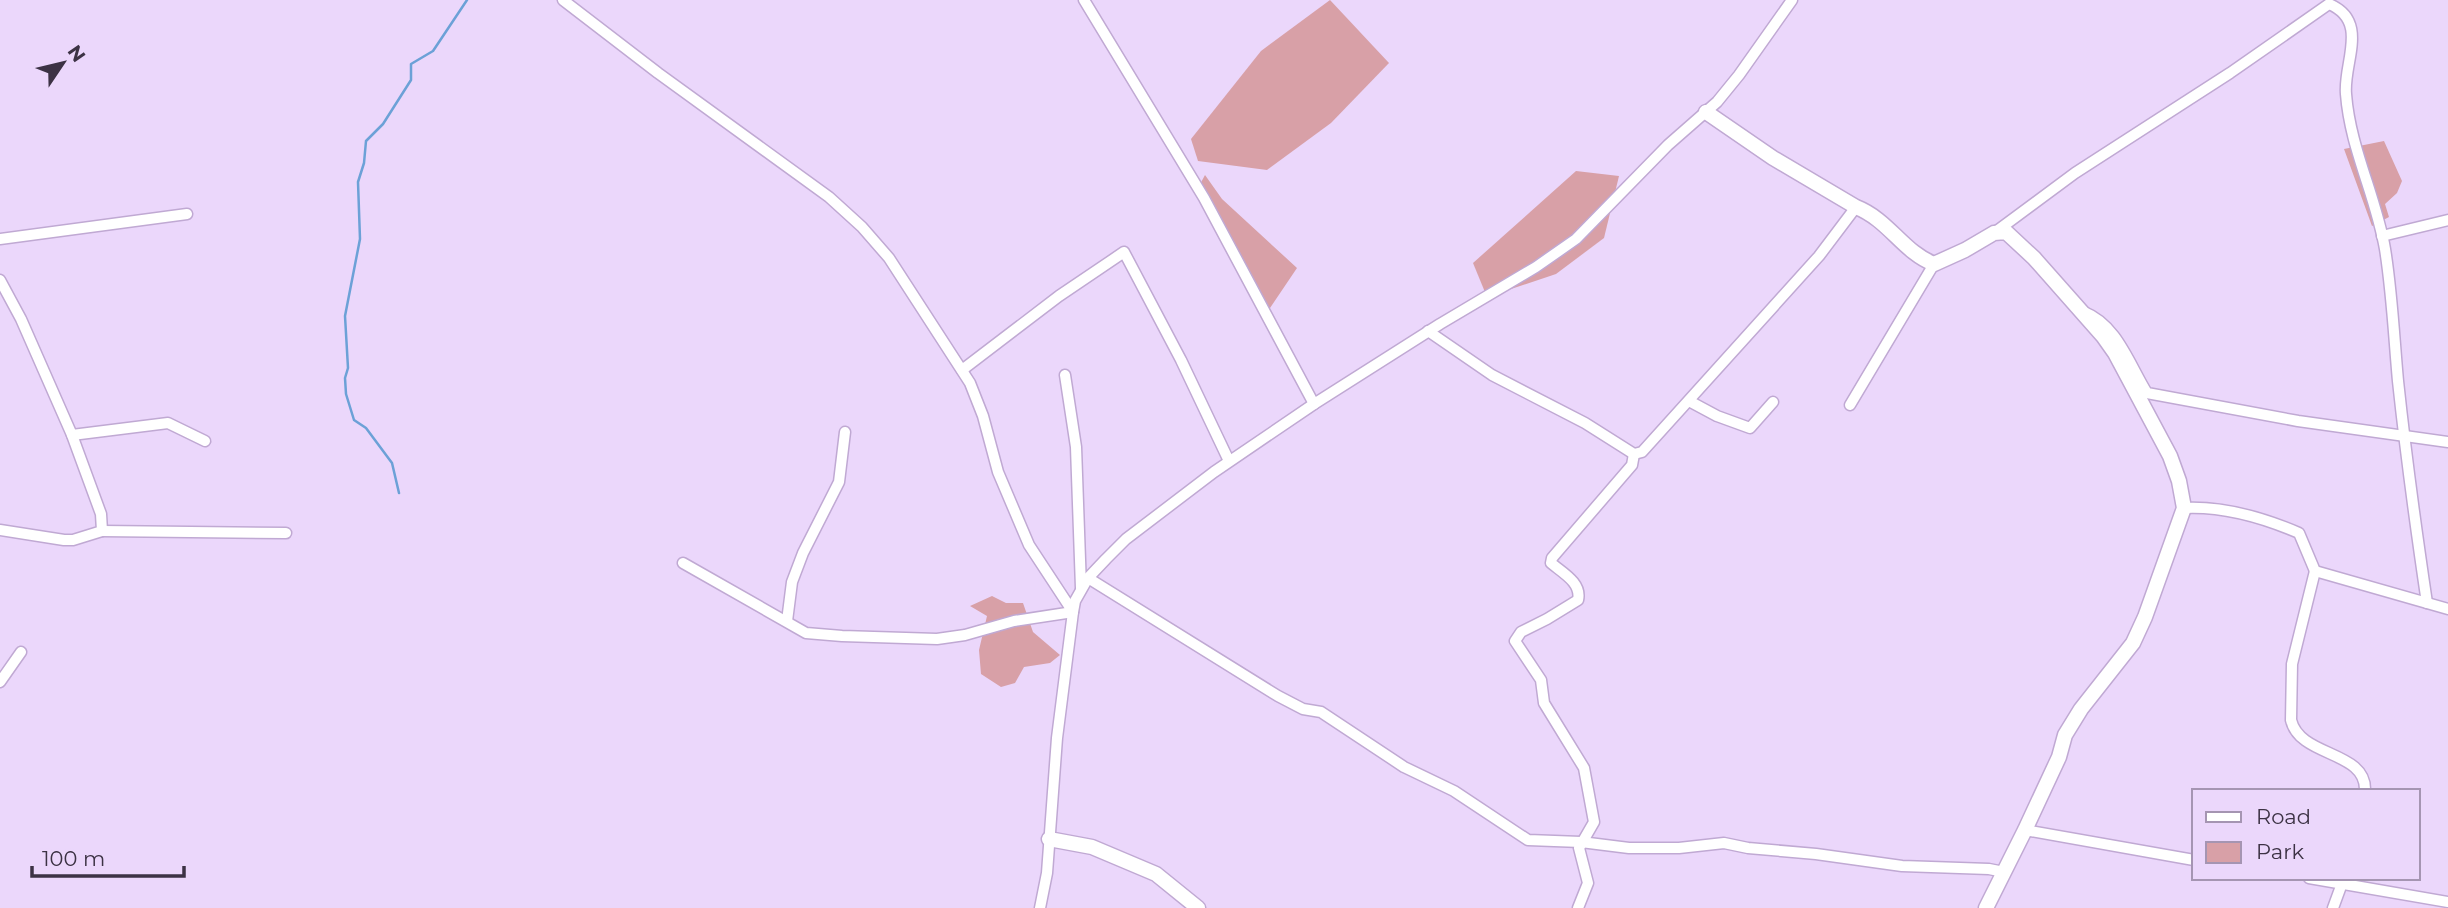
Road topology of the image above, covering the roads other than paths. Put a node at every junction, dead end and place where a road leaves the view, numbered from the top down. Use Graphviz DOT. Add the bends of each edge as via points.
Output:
graph roads {
  1 [pos="563,0"];
  2 [pos="1084,0"];
  3 [pos="1792,0"];
  4 [pos="1706,112"];
  5 [pos="1856,207"];
  6 [pos="187,214"];
  7 [pos="2448,220"];
  8 [pos="1994,233"];
  9 [pos="2382,236"];
  10 [pos="0,239"];
  11 [pos="1934,264"];
  12 [pos="0,280"];
  13 [pos="2081,311"];
  14 [pos="1428,331"];
  15 [pos="962,370"];
  16 [pos="1065,375"];
  17 [pos="1689,401"];
  18 [pos="1773,402"];
  19 [pos="1314,404"];
  20 [pos="1850,405"];
  21 [pos="845,432"];
  22 [pos="72,435"];
  23 [pos="2404,435"];
  24 [pos="205,441"];
  25 [pos="2448,442"];
  26 [pos="1634,454"];
  27 [pos="1229,461"];
  28 [pos="2184,508"];
  29 [pos="0,530"];
  30 [pos="102,531"];
  31 [pos="286,533"];
  32 [pos="683,563"];
  33 [pos="2315,571"];
  34 [pos="1088,578"];
  35 [pos="1081,591"];
  36 [pos="2427,603"];
  37 [pos="2448,609"];
  38 [pos="1073,612"];
  39 [pos="787,621"];
  40 [pos="20,652"];
  41 [pos="0,682"];
  42 [pos="2365,789"];
  43 [pos="2025,830"];
  44 [pos="1049,839"];
  45 [pos="1581,842"];
  46 [pos="2192,860"];
  47 [pos="2004,872"];
  48 [pos="2343,881"];
  49 [pos="2448,902"];
  50 [pos="1040,908"];
  51 [pos="1198,908"];
  52 [pos="1578,908"];
  53 [pos="1986,908"];
  54 [pos="2333,908"];
  1 -- 15 [label="street" via="829,197 862,227 890,258"];
  2 -- 19 [label="street" via="1205,198"];
  3 -- 4 [label="street" via="1739,75"];
  4 -- 5 [label="street"];
  4 -- 14 [label="street" via="1576,239"];
  5 -- 11 [label="street" via="1869,212 1914,253"];
  5 -- 17 [label="street" via="1819,256"];
  6 -- 10 [label="street"];
  7 -- 9 [label="street"];
  8 -- 9 [label="street" via="2075,173 2329,4 2341,10 2351,26 2345,91 2349,119"];
  8 -- 11 [label="street"];
  8 -- 13 [label="street" via="2006,232"];
  9 -- 23 [label="street"];
  11 -- 20 [label="street"];
  12 -- 22 [label="street"];
  13 -- 23 [label="street" via="2096,317 2117,338 2147,393"];
  13 -- 28 [label="street" via="2115,353 2170,456"];
  14 -- 19 [label="street"];
  14 -- 26 [label="street" via="1492,375"];
  15 -- 27 [label="street" via="1124,252"];
  15 -- 38 [label="street" via="1029,545"];
  16 -- 35 [label="street" via="1076,447"];
  17 -- 18 [label="street" via="1750,428"];
  17 -- 26 [label="street" via="1642,452"];
  19 -- 27 [label="street"];
  21 -- 39 [label="street" via="839,482 792,582"];
  22 -- 24 [label="street" via="168,424"];
  22 -- 30 [label="street" via="101,514"];
  23 -- 25 [label="street"];
  23 -- 36 [label="street"];
  26 -- 45 [label="street" via="1632,465 1552,558 1575,583 1578,600 1521,632 1516,640 1541,680 1544,703 1584,768 1594,822"];
  27 -- 34 [label="street" via="1126,539"];
  28 -- 33 [label="street" via="2235,512 2299,533"];
  28 -- 43 [label="street" via="2133,643 2074,720"];
  29 -- 30 [label="street" via="64,540"];
  30 -- 31 [label="street"];
  32 -- 39 [label="street"];
  33 -- 36 [label="street"];
  33 -- 42 [label="street" via="2292,664 2293,729 2302,739 2356,767 2365,779"];
  34 -- 35 [label="street"];
  34 -- 45 [label="street" via="1278,696 1321,712 1404,767 1454,791 1528,840"];
  35 -- 38 [label="street"];
  36 -- 37 [label="street"];
  38 -- 39 [label="street" via="937,639 806,633"];
  38 -- 44 [label="street"];
  40 -- 41 [label="street"];
  43 -- 46 [label="street"];
  43 -- 47 [label="street"];
  44 -- 50 [label="street"];
  44 -- 51 [label="street" via="1092,847 1156,874"];
  45 -- 47 [label="street" via="1629,848 1724,843 1902,866"];
  45 -- 52 [label="street" via="1588,883"];
  47 -- 53 [label="street"];
  48 -- 49 [label="street"];
  48 -- 54 [label="street"];
}
